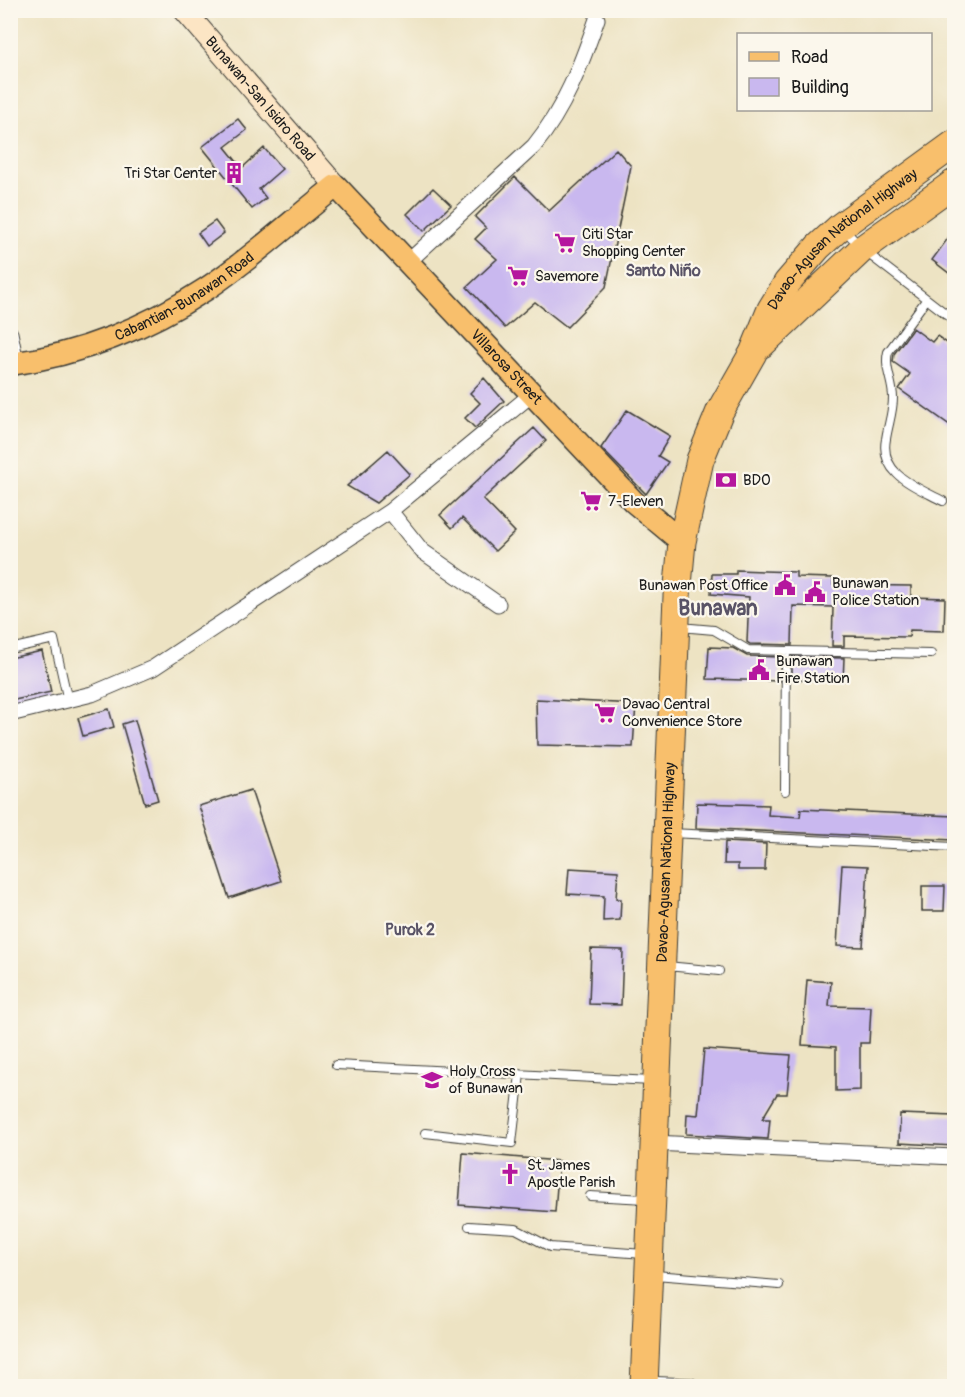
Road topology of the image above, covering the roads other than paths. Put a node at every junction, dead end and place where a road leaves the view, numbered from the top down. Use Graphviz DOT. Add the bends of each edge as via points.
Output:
graph roads {
  1 [pos="184,10"];
  2 [pos="597,19"];
  3 [pos="954,144"];
  4 [pos="954,183"];
  5 [pos="336,186"];
  6 [pos="841,226"];
  7 [pos="861,249"];
  8 [pos="408,262"];
  9 [pos="926,300"];
  10 [pos="954,320"];
  11 [pos="10,333"];
  12 [pos="753,353"];
  13 [pos="13,364"];
  14 [pos="532,394"];
  15 [pos="943,501"];
  16 [pos="390,511"];
  17 [pos="682,542"];
  18 [pos="498,604"];
  19 [pos="675,627"];
  20 [pos="10,649"];
  21 [pos="786,651"];
  22 [pos="931,654"];
  23 [pos="68,701"];
  24 [pos="10,714"];
  25 [pos="785,791"];
  26 [pos="667,832"];
  27 [pos="954,847"];
  28 [pos="661,965"];
  29 [pos="719,971"];
  30 [pos="336,1065"];
  31 [pos="520,1074"];
  32 [pos="656,1081"];
  33 [pos="425,1133"];
  34 [pos="653,1143"];
  35 [pos="954,1157"];
  36 [pos="590,1196"];
  37 [pos="651,1199"];
  38 [pos="469,1226"];
  39 [pos="649,1265"];
  40 [pos="779,1285"];
  41 [pos="644,1385"];
  42 [pos="691,1386"];
  1 -- 5 [label="main road, Bunawan-San Isidro Road"];
  2 -- 8 [label="street" via="579,71 548,128 521,158"];
  3 -- 6 [label="highway, Davao-Agusan National Highway"];
  4 -- 7 [label="highway, Davao-Agusan National Highway"];
  5 -- 8 [label="main road, Villarosa Street"];
  5 -- 13 [label="main road, Cabantian-Bunawan Road" via="209,288 178,306 134,329 89,345"];
  6 -- 7 [label="lane"];
  6 -- 12 [label="highway, Davao-Agusan National Highway" via="787,282"];
  7 -- 9 [label="lane"];
  7 -- 12 [label="highway, Davao-Agusan National Highway"];
  8 -- 14 [label="main road, Villarosa Street"];
  9 -- 10 [label="lane"];
  9 -- 15 [label="lane" via="888,352 893,396 885,452 892,471 900,478"];
  11 -- 13 [label="street"];
  12 -- 17 [label="highway, Davao-Agusan National Highway" via="708,437 693,484"];
  14 -- 16 [label="street"];
  14 -- 17 [label="main road, Villarosa Street" via="634,502"];
  16 -- 18 [label="street" via="422,551"];
  16 -- 23 [label="street" via="153,668 110,688"];
  17 -- 19 [label="highway, Davao-Agusan National Highway"];
  19 -- 21 [label="lane" via="714,630 748,650"];
  19 -- 26 [label="highway, Davao-Agusan National Highway"];
  20 -- 23 [label="lane" via="54,639"];
  21 -- 22 [label="lane"];
  21 -- 25 [label="lane"];
  23 -- 24 [label="street"];
  26 -- 27 [label="lane"];
  26 -- 28 [label="highway, Davao-Agusan National Highway"];
  28 -- 29 [label="lane"];
  28 -- 32 [label="highway, Davao-Agusan National Highway"];
  30 -- 31 [label="lane"];
  31 -- 32 [label="lane"];
  31 -- 33 [label="lane" via="512,1143"];
  32 -- 34 [label="highway, Davao-Agusan National Highway"];
  34 -- 35 [label="street"];
  34 -- 37 [label="highway, Davao-Agusan National Highway"];
  36 -- 37 [label="lane"];
  37 -- 39 [label="highway, Davao-Agusan National Highway"];
  38 -- 39 [label="lane" via="516,1228 549,1247"];
  39 -- 40 [label="lane"];
  39 -- 41 [label="highway, Davao-Agusan National Highway"];
  41 -- 42 [label="street"];
}
